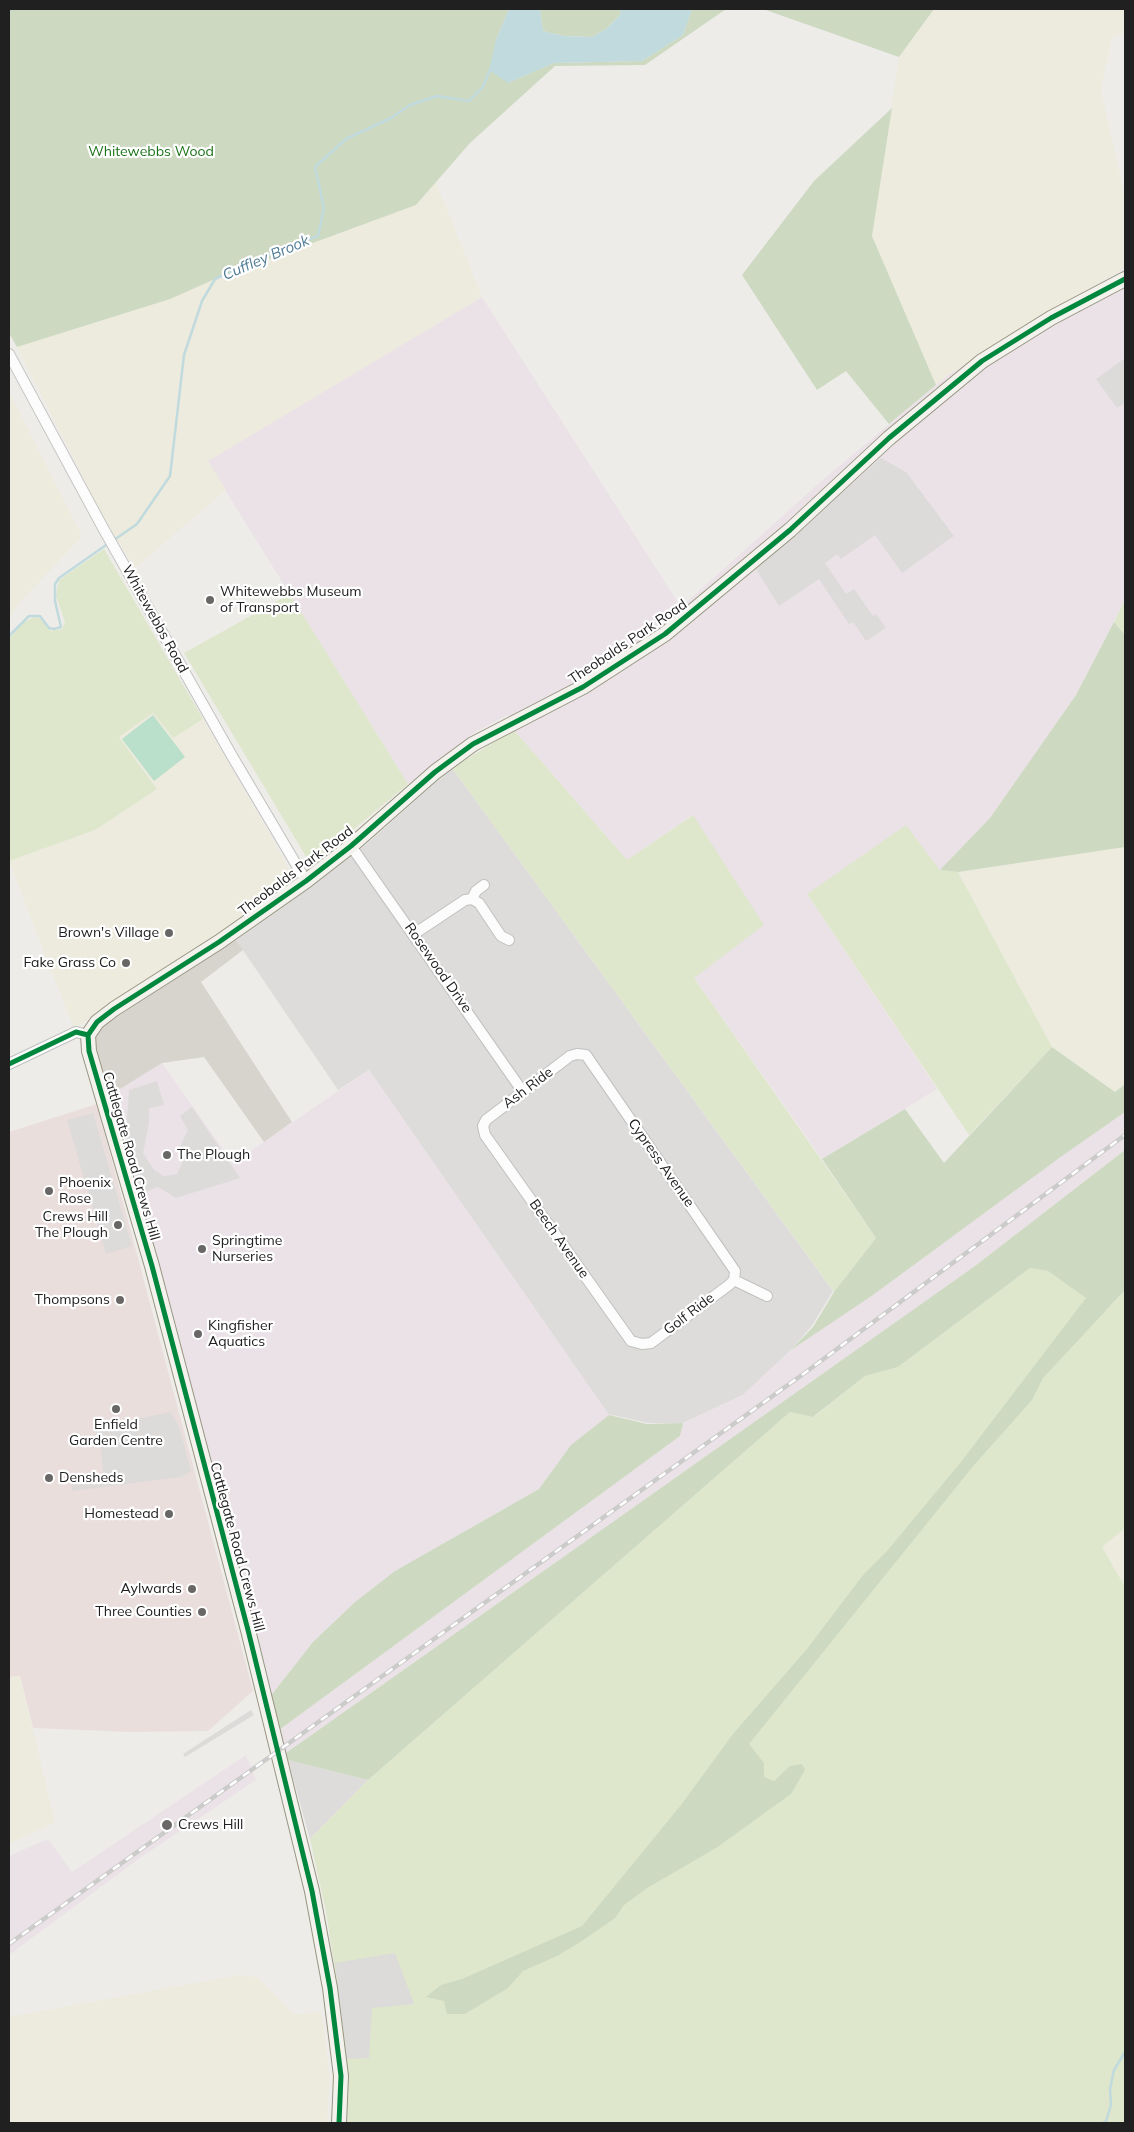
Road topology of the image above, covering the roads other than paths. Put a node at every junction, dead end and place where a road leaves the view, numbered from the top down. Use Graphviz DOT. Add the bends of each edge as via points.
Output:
graph roads {
  1 [pos="1125,280"];
  2 [pos="9,354"];
  3 [pos="351,846"];
  4 [pos="306,881"];
  5 [pos="484,885"];
  6 [pos="472,898"];
  7 [pos="414,934"];
  8 [pos="509,940"];
  9 [pos="88,1038"];
  10 [pos="577,1054"];
  11 [pos="9,1064"];
  12 [pos="523,1092"];
  13 [pos="483,1126"];
  14 [pos="734,1280"];
  15 [pos="767,1296"];
  16 [pos="642,1344"];
  17 [pos="339,2123"];
  1 -- 3 [label="street, Theobalds Park Road" via="1051,318 982,361 889,438 790,530 679,623 583,687 473,744 434,772"];
  2 -- 4 [label="street, Whitewebbs Road" via="103,528"];
  3 -- 4 [label="street, Theobalds Park Road"];
  3 -- 7 [label="street, Rosewood Drive"];
  4 -- 9 [label="street, Theobalds Park Road" via="114,1009 97,1022"];
  5 -- 6 [label="street"];
  6 -- 7 [label="street"];
  6 -- 8 [label="street" via="479,903 501,936"];
  7 -- 12 [label="street, Rosewood Drive"];
  9 -- 11 [label="street" via="76,1032"];
  9 -- 17 [label="street, Cattlegate Road Crews Hill" via="248,1630 312,1891 330,1988 341,2076"];
  10 -- 12 [label="street, Ash Ride"];
  10 -- 14 [label="street, Cypress Avenue" via="586,1055 735,1271"];
  12 -- 13 [label="street, Ash Ride" via="486,1120"];
  13 -- 16 [label="street, Beech Avenue" via="485,1135 631,1341"];
  14 -- 15 [label="street"];
  14 -- 16 [label="street, Golf Ride" via="651,1342"];
}
